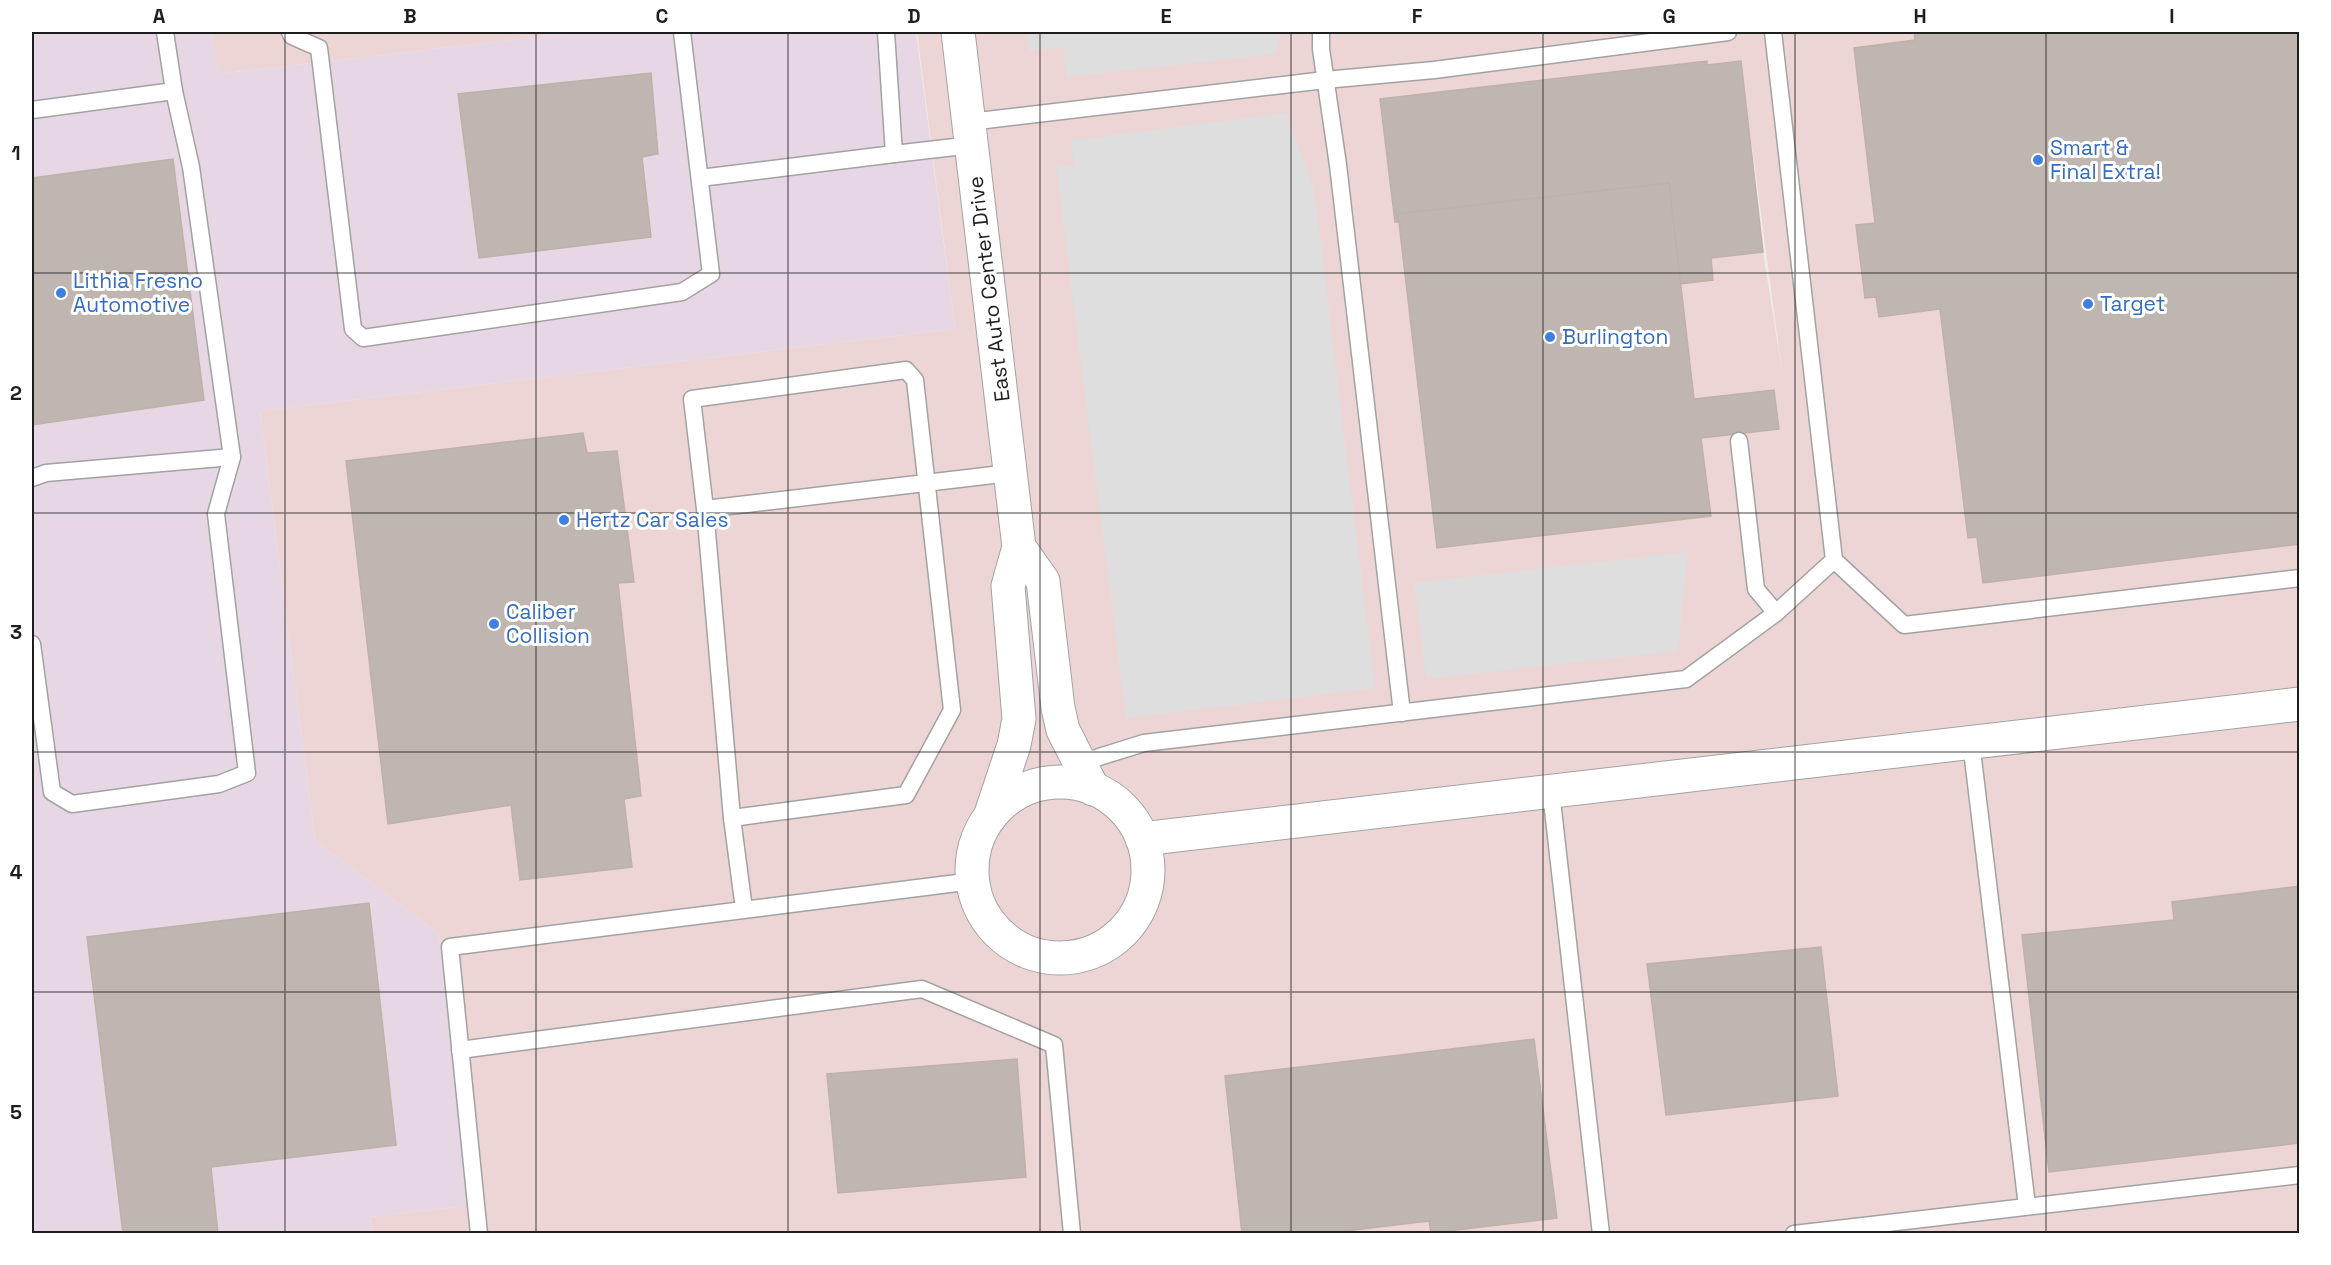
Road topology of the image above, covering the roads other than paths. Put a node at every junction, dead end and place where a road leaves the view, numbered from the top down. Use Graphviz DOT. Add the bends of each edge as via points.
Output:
graph roads {
  1 [pos="165,32"];
  2 [pos="290,32"];
  3 [pos="682,32"];
  4 [pos="886,32"];
  5 [pos="958,32"];
  6 [pos="1321,32"];
  7 [pos="1728,32"];
  8 [pos="1773,32"];
  9 [pos="1325,80"];
  10 [pos="174,92"];
  11 [pos="32,110"];
  12 [pos="970,134"];
  13 [pos="894,154"];
  14 [pos="700,178"];
  15 [pos="1739,441"];
  16 [pos="232,457"];
  17 [pos="1010,473"];
  18 [pos="32,477"];
  19 [pos="927,483"];
  20 [pos="705,509"];
  21 [pos="1019,547"];
  22 [pos="1834,560"];
  23 [pos="2300,578"];
  24 [pos="1776,613"];
  25 [pos="32,644"];
  26 [pos="2300,704"];
  27 [pos="1402,713"];
  28 [pos="1971,742"];
  29 [pos="1087,776"];
  30 [pos="1551,792"];
  31 [pos="990,817"];
  32 [pos="732,818"];
  33 [pos="1142,838"];
  34 [pos="973,881"];
  35 [pos="744,909"];
  36 [pos="460,1050"];
  37 [pos="2300,1175"];
  38 [pos="2027,1206"];
  39 [pos="479,1233"];
  40 [pos="1072,1233"];
  41 [pos="1601,1233"];
  42 [pos="1794,1233"];
  1 -- 10 [label="lane"];
  2 -- 14 [label="lane" via="319,48 353,329 363,338 682,292 711,274"];
  3 -- 14 [label="lane"];
  4 -- 13 [label="lane"];
  5 -- 12 [label="street, East Auto Center Drive"];
  6 -- 9 [label="lane"];
  7 -- 9 [label="lane"];
  8 -- 22 [label="lane"];
  9 -- 12 [label="lane"];
  9 -- 27 [label="lane" via="1340,176"];
  10 -- 11 [label="lane"];
  10 -- 16 [label="lane" via="191,167"];
  12 -- 13 [label="lane"];
  12 -- 17 [label="street, East Auto Center Drive"];
  13 -- 14 [label="lane"];
  15 -- 24 [label="lane" via="1756,589"];
  16 -- 18 [label="lane"];
  16 -- 25 [label="lane" via="216,514 247,773 219,784 72,804 51,792"];
  17 -- 19 [label="lane"];
  17 -- 21 [label="street, East Auto Center Drive"];
  19 -- 20 [label="lane"];
  19 -- 20 [label="lane" via="915,380 906,370 692,399"];
  19 -- 32 [label="lane" via="952,710 906,795"];
  20 -- 32 [label="lane"];
  21 -- 29 [label="street, East Auto Center Drive" via="1043,581 1058,708 1069,744"];
  21 -- 31 [label="street, East Auto Center Drive" via="1008,585 1019,719"];
  22 -- 23 [label="lane" via="1905,625"];
  22 -- 24 [label="lane"];
  24 -- 27 [label="lane" via="1686,679"];
  26 -- 28 [label="street"];
  27 -- 29 [label="lane" via="1144,743"];
  28 -- 30 [label="street"];
  28 -- 38 [label="lane"];
  29 -- 31 [label="street" via="1021,791"];
  29 -- 33 [label="street" via="1119,804"];
  30 -- 33 [label="street"];
  30 -- 41 [label="lane"];
  31 -- 34 [label="street" via="979,836"];
  32 -- 35 [label="lane"];
  33 -- 34 [label="street" via="1148,858 1148,880 1141,906 1126,929 1105,947 1079,957 1052,959 1025,951 1002,937 985,915"];
  34 -- 35 [label="lane"];
  35 -- 36 [label="lane" via="450,947"];
  36 -- 39 [label="lane"];
  36 -- 40 [label="lane" via="922,989 1054,1045"];
  37 -- 38 [label="lane"];
  38 -- 42 [label="lane"];
}
